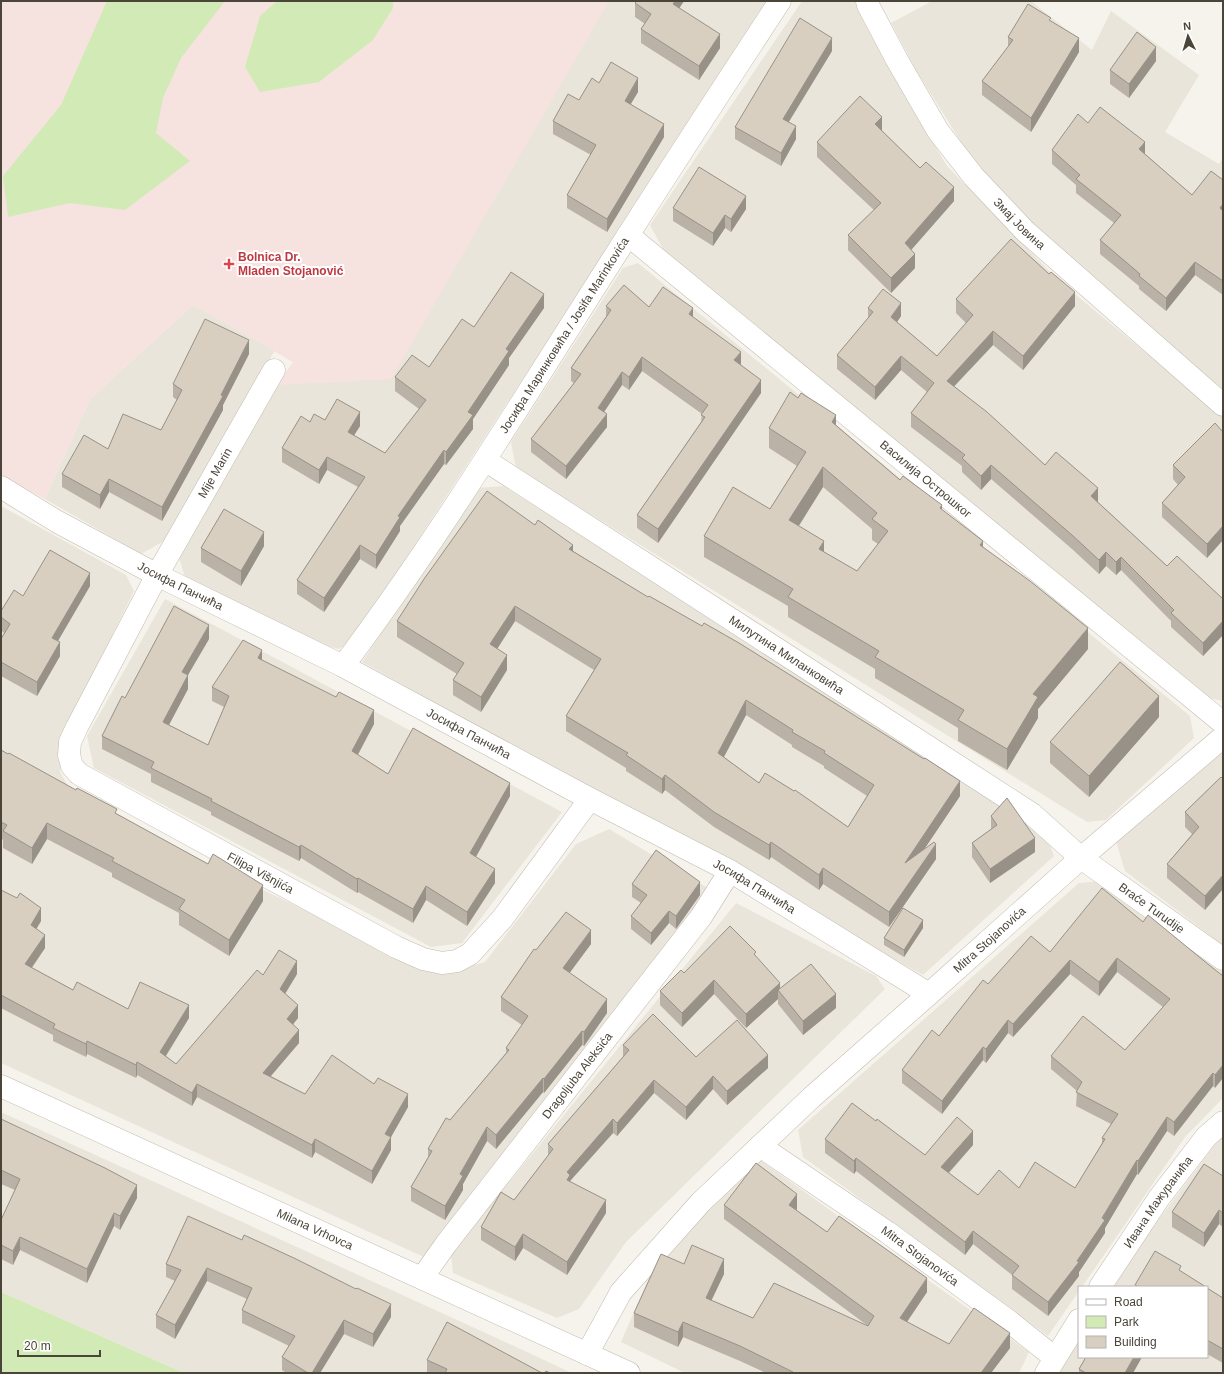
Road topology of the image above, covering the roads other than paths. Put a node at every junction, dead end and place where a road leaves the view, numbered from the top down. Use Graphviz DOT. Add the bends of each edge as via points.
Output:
graph roads {
  1 [pos="780,1"];
  2 [pos="867,1"];
  3 [pos="628,235"];
  4 [pos="274,370"];
  5 [pos="1223,405"];
  6 [pos="485,460"];
  7 [pos="1,486"];
  8 [pos="157,575"];
  9 [pos="343,666"];
  10 [pos="1223,723"];
  11 [pos="1223,737"];
  12 [pos="590,799"];
  13 [pos="1081,858"];
  14 [pos="730,871"];
  15 [pos="1223,959"];
  16 [pos="929,994"];
  17 [pos="1,1086"];
  18 [pos="1223,1122"];
  19 [pos="760,1146"];
  20 [pos="422,1278"];
  21 [pos="1101,1286"];
  22 [pos="1078,1322"];
  23 [pos="587,1354"];
  24 [pos="1051,1366"];
  25 [pos="628,1373"];
  1 -- 3 [label="street, Јосифа Маринковића / Josifa Marinkovića"];
  2 -- 5 [label="street, Змај Јовина" via="938,131 974,177 1025,231"];
  3 -- 6 [label="street, Јосифа Маринковића / Josifa Marinkovića"];
  3 -- 10 [label="street, Василија Острошког"];
  4 -- 8 [label="street, Mije Marin"];
  6 -- 9 [label="street, Јосифа Маринковића / Josifa Marinkovića" via="379,618"];
  6 -- 13 [label="street, Милутина Миланковића" via="1032,814"];
  7 -- 8 [label="street, Јосифа Панчића" via="56,521"];
  8 -- 9 [label="street, Јосифа Панчића"];
  8 -- 12 [label="street, Filipa Višnjića" via="70,742 69,755 72,766 79,774 396,946 423,959 442,963 457,961 470,954 502,919"];
  9 -- 12 [label="street, Јосифа Панчића"];
  11 -- 13 [label="street, Mitra Stojanovića"];
  12 -- 14 [label="street, Јосифа Панчића"];
  13 -- 15 [label="street, Braće Turudije"];
  13 -- 16 [label="street, Mitra Stojanovića"];
  14 -- 16 [label="street, Јосифа Панчића"];
  14 -- 20 [label="street, Dragoljuba Aleksića" via="701,917"];
  16 -- 19 [label="street, Mitra Stojanovića"];
  17 -- 20 [label="street, Milana Vrhovca"];
  18 -- 21 [label="street, Ивана Мажуранића" via="1206,1137 1159,1198"];
  19 -- 23 [label="street, Mitra Stojanovića" via="701,1202 621,1292"];
  19 -- 24 [label="street, Mitra Stojanovića" via="887,1232 1010,1322"];
  20 -- 23 [label="street, Milana Vrhovca"];
  22 -- 24 [label="street"];
  23 -- 25 [label="street, Milana Vrhovca"];
}
